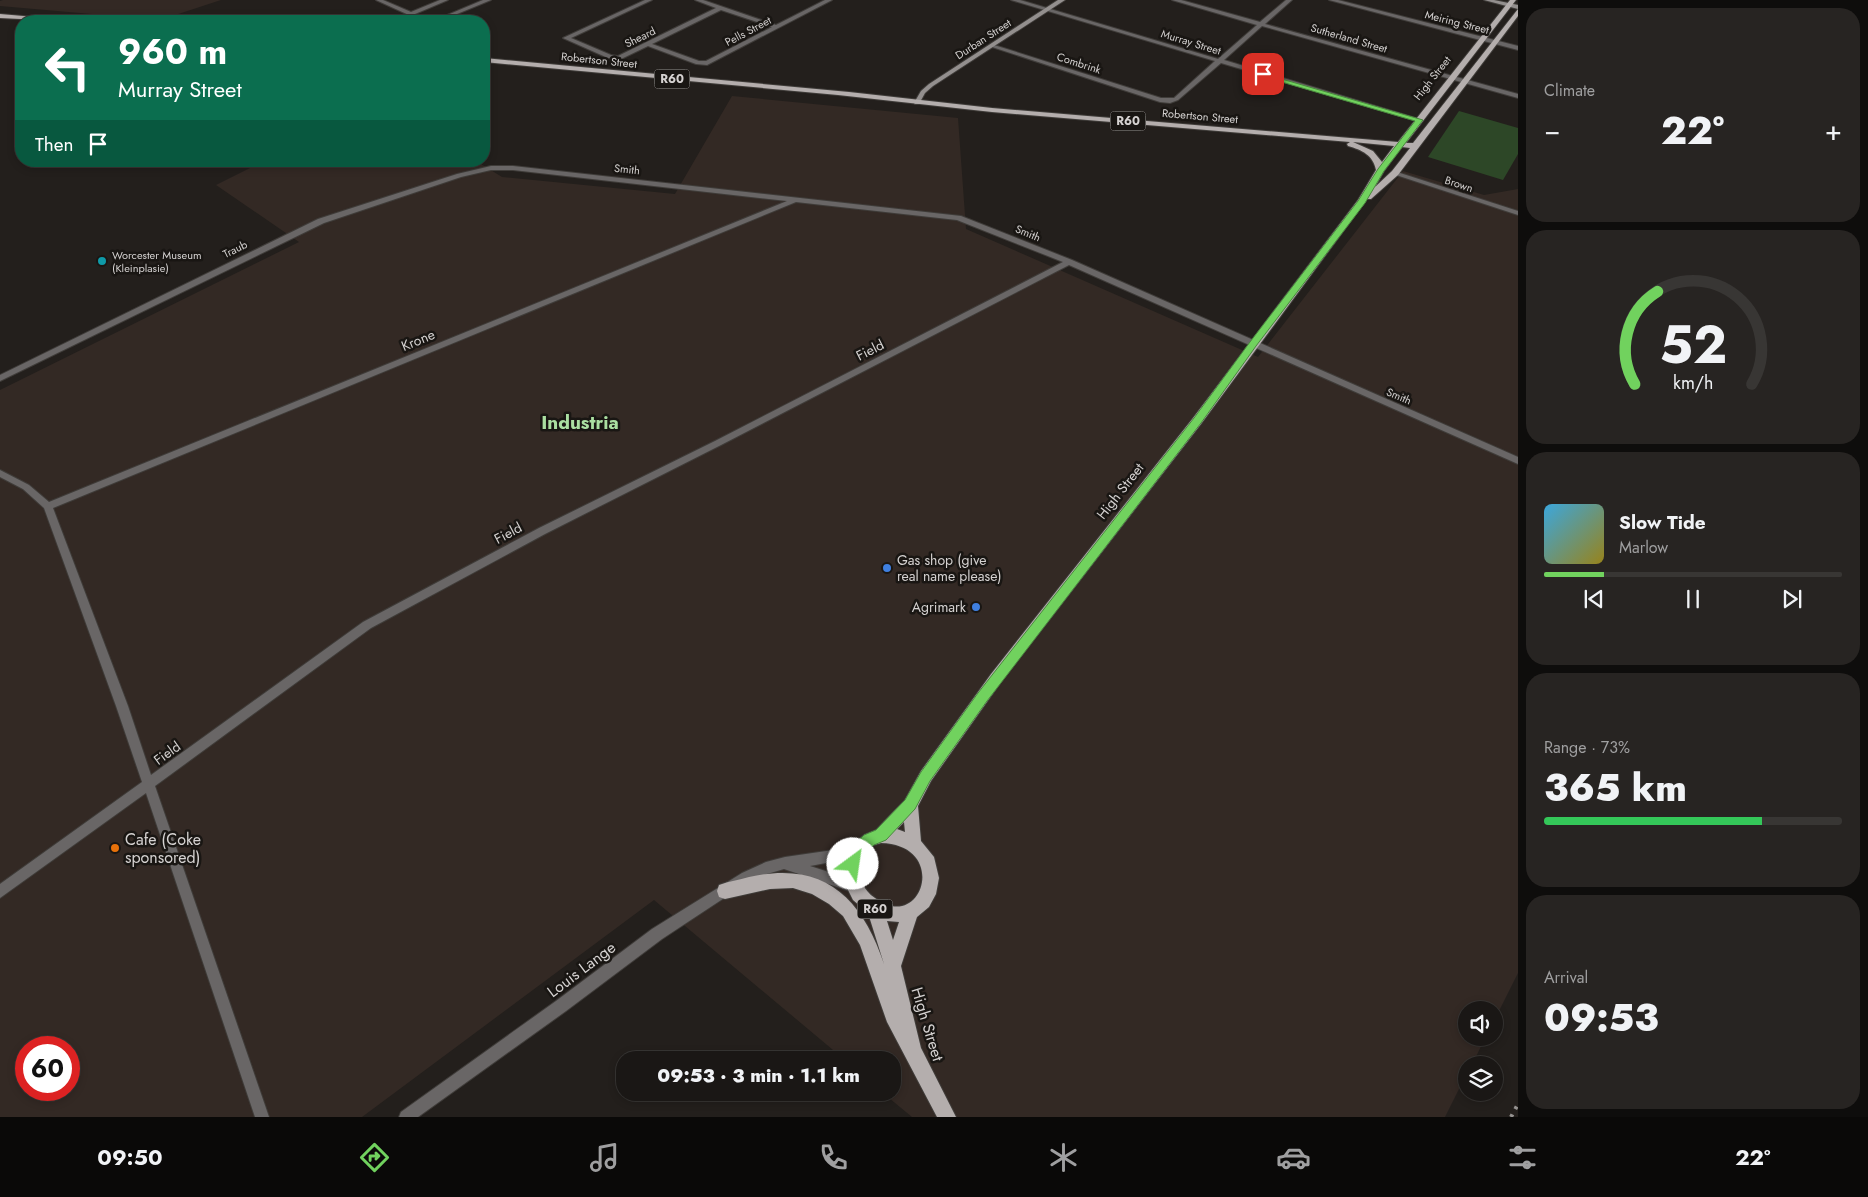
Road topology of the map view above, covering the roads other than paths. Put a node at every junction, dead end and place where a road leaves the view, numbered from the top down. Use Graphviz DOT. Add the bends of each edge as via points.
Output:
graph roads {
  1 [pos="445,0"];
  2 [pos="488,0"];
  3 [pos="649,0"];
  4 [pos="698,0"];
  5 [pos="829,0"];
  6 [pos="1014,0"];
  7 [pos="1062,0"];
  8 [pos="1175,0"];
  9 [pos="1289,0"];
  10 [pos="1332,0"];
  11 [pos="1488,0"];
  12 [pos="384,1"];
  13 [pos="1511,3"];
  14 [pos="722,8"];
  15 [pos="1518,9"];
  16 [pos="1046,10"];
  17 [pos="410,14"];
  18 [pos="451,15"];
  19 [pos="0,16"];
  20 [pos="15,17"];
  21 [pos="1260,24"];
  22 [pos="776,27"];
  23 [pos="1482,39"];
  24 [pos="1494,42"];
  25 [pos="648,44"];
  26 [pos="992,46"];
  27 [pos="1518,48"];
  28 [pos="490,61"];
  29 [pos="1219,61"];
  30 [pos="1452,78"];
  31 [pos="1465,82"];
  32 [pos="1518,96"];
  33 [pos="918,101"];
  34 [pos="1419,120"];
  35 [pos="1274,134"];
  36 [pos="1350,143"];
  37 [pos="1399,146"];
  38 [pos="1413,148"];
  39 [pos="491,168"];
  40 [pos="1380,170"];
  41 [pos="1395,173"];
  42 [pos="798,199"];
  43 [pos="1362,201"];
  44 [pos="1518,213"];
  45 [pos="1069,262"];
  46 [pos="1253,344"];
  47 [pos="0,378"];
  48 [pos="1518,461"];
  49 [pos="0,473"];
  50 [pos="48,506"];
  51 [pos="147,785"];
  52 [pos="910,805"];
  53 [pos="881,835"];
  54 [pos="914,844"];
  55 [pos="854,854"];
  56 [pos="785,863"];
  57 [pos="855,887"];
  58 [pos="725,891"];
  59 [pos="0,892"];
  60 [pos="875,908"];
  61 [pos="910,912"];
  62 [pos="893,966"];
  63 [pos="913,1050"];
  64 [pos="262,1117"];
  65 [pos="406,1117"];
  66 [pos="947,1117"];
  1 -- 17 [label="street"];
  2 -- 18 [label="street"];
  3 -- 25 [label="street, Sheard" via="566,38 615,58"];
  4 -- 14 [label="street"];
  5 -- 22 [label="street, Pells Street"];
  6 -- 16 [label="street, Murray Street"];
  7 -- 16 [label="street, Durban Street"];
  8 -- 21 [label="street, Sutherland Street"];
  9 -- 21 [label="street"];
  10 -- 23 [label="street, Meiring Street"];
  11 -- 13 [label="street"];
  12 -- 17 [label="street"];
  13 -- 15 [label="street"];
  13 -- 23 [label="main road, High Street"];
  14 -- 22 [label="street"];
  14 -- 25 [label="street, Sheard"];
  15 -- 24 [label="main road, High Street"];
  16 -- 26 [label="street, Durban Street"];
  16 -- 29 [label="street, Murray Street"];
  19 -- 20 [label="main road"];
  21 -- 29 [label="street"];
  21 -- 30 [label="street, Sutherland Street"];
  22 -- 25 [label="street, Pells Street" via="703,64"];
  23 -- 24 [label="street, Meiring Street"];
  23 -- 30 [label="main road, High Street"];
  24 -- 27 [label="street, Meiring Street"];
  24 -- 31 [label="main road, High Street"];
  26 -- 29 [label="street, Combrink" via="1170,101"];
  26 -- 33 [label="street, Durban Street" via="931,85"];
  28 -- 33 [label="main road, Robertson Street / R60"];
  29 -- 34 [label="street, Murray Street"];
  30 -- 31 [label="street, Sutherland Street"];
  30 -- 34 [label="main road, High Street"];
  31 -- 32 [label="street, Sutherland Street"];
  31 -- 38 [label="main road, High Street"];
  33 -- 35 [label="main road, Robertson Street / R60"];
  34 -- 37 [label="main road, High Street"];
  35 -- 36 [label="main road, Robertson Street / R60"];
  35 -- 37 [label="main road, Robertson Street / R60"];
  36 -- 37 [label="main road, Robertson Street / R60"];
  36 -- 40 [label="main road" via="1373,155"];
  37 -- 38 [label="main road, Robertson Street / R60"];
  37 -- 40 [label="main road, High Street"];
  38 -- 41 [label="main road, High Street"];
  39 -- 42 [label="street, Smith"];
  39 -- 47 [label="street, Traub" via="321,221"];
  40 -- 43 [label="main road, High Street"];
  41 -- 43 [label="main road, High Street"];
  41 -- 44 [label="street, Brown"];
  42 -- 45 [label="street, Smith" via="958,218"];
  42 -- 50 [label="street, Krone"];
  43 -- 46 [label="main road, High Street"];
  45 -- 46 [label="street, Smith"];
  45 -- 51 [label="street, Field" via="542,531 375,620"];
  46 -- 48 [label="street, Smith"];
  46 -- 52 [label="main road, High Street" via="982,697 926,776"];
  49 -- 50 [label="street" via="26,487"];
  50 -- 51 [label="street" via="122,706"];
  51 -- 59 [label="street, Field"];
  51 -- 64 [label="street"];
  52 -- 53 [label="main road, High Street"];
  52 -- 54 [label="main road, R60"];
  53 -- 54 [label="main road" via="901,837"];
  53 -- 55 [label="main road, High Street" via="869,840"];
  54 -- 61 [label="main road, R60" via="927,860 931,886 925,899"];
  55 -- 56 [label="street, Louis Lange"];
  55 -- 57 [label="main road, R60" via="852,874"];
  56 -- 57 [label="street"];
  56 -- 58 [label="street, Louis Lange" via="753,874"];
  57 -- 60 [label="main road, High Street / R60"];
  58 -- 63 [label="main road" via="786,879 827,892 849,909 872,954 892,1013"];
  58 -- 65 [label="street, Louis Lange" via="657,934"];
  60 -- 61 [label="main road, R60" via="888,913"];
  60 -- 62 [label="main road, High Street / R60"];
  61 -- 62 [label="main road, R60"];
  62 -- 63 [label="main road, High Street / R60"];
  63 -- 66 [label="main road, High Street / R60"];
}
